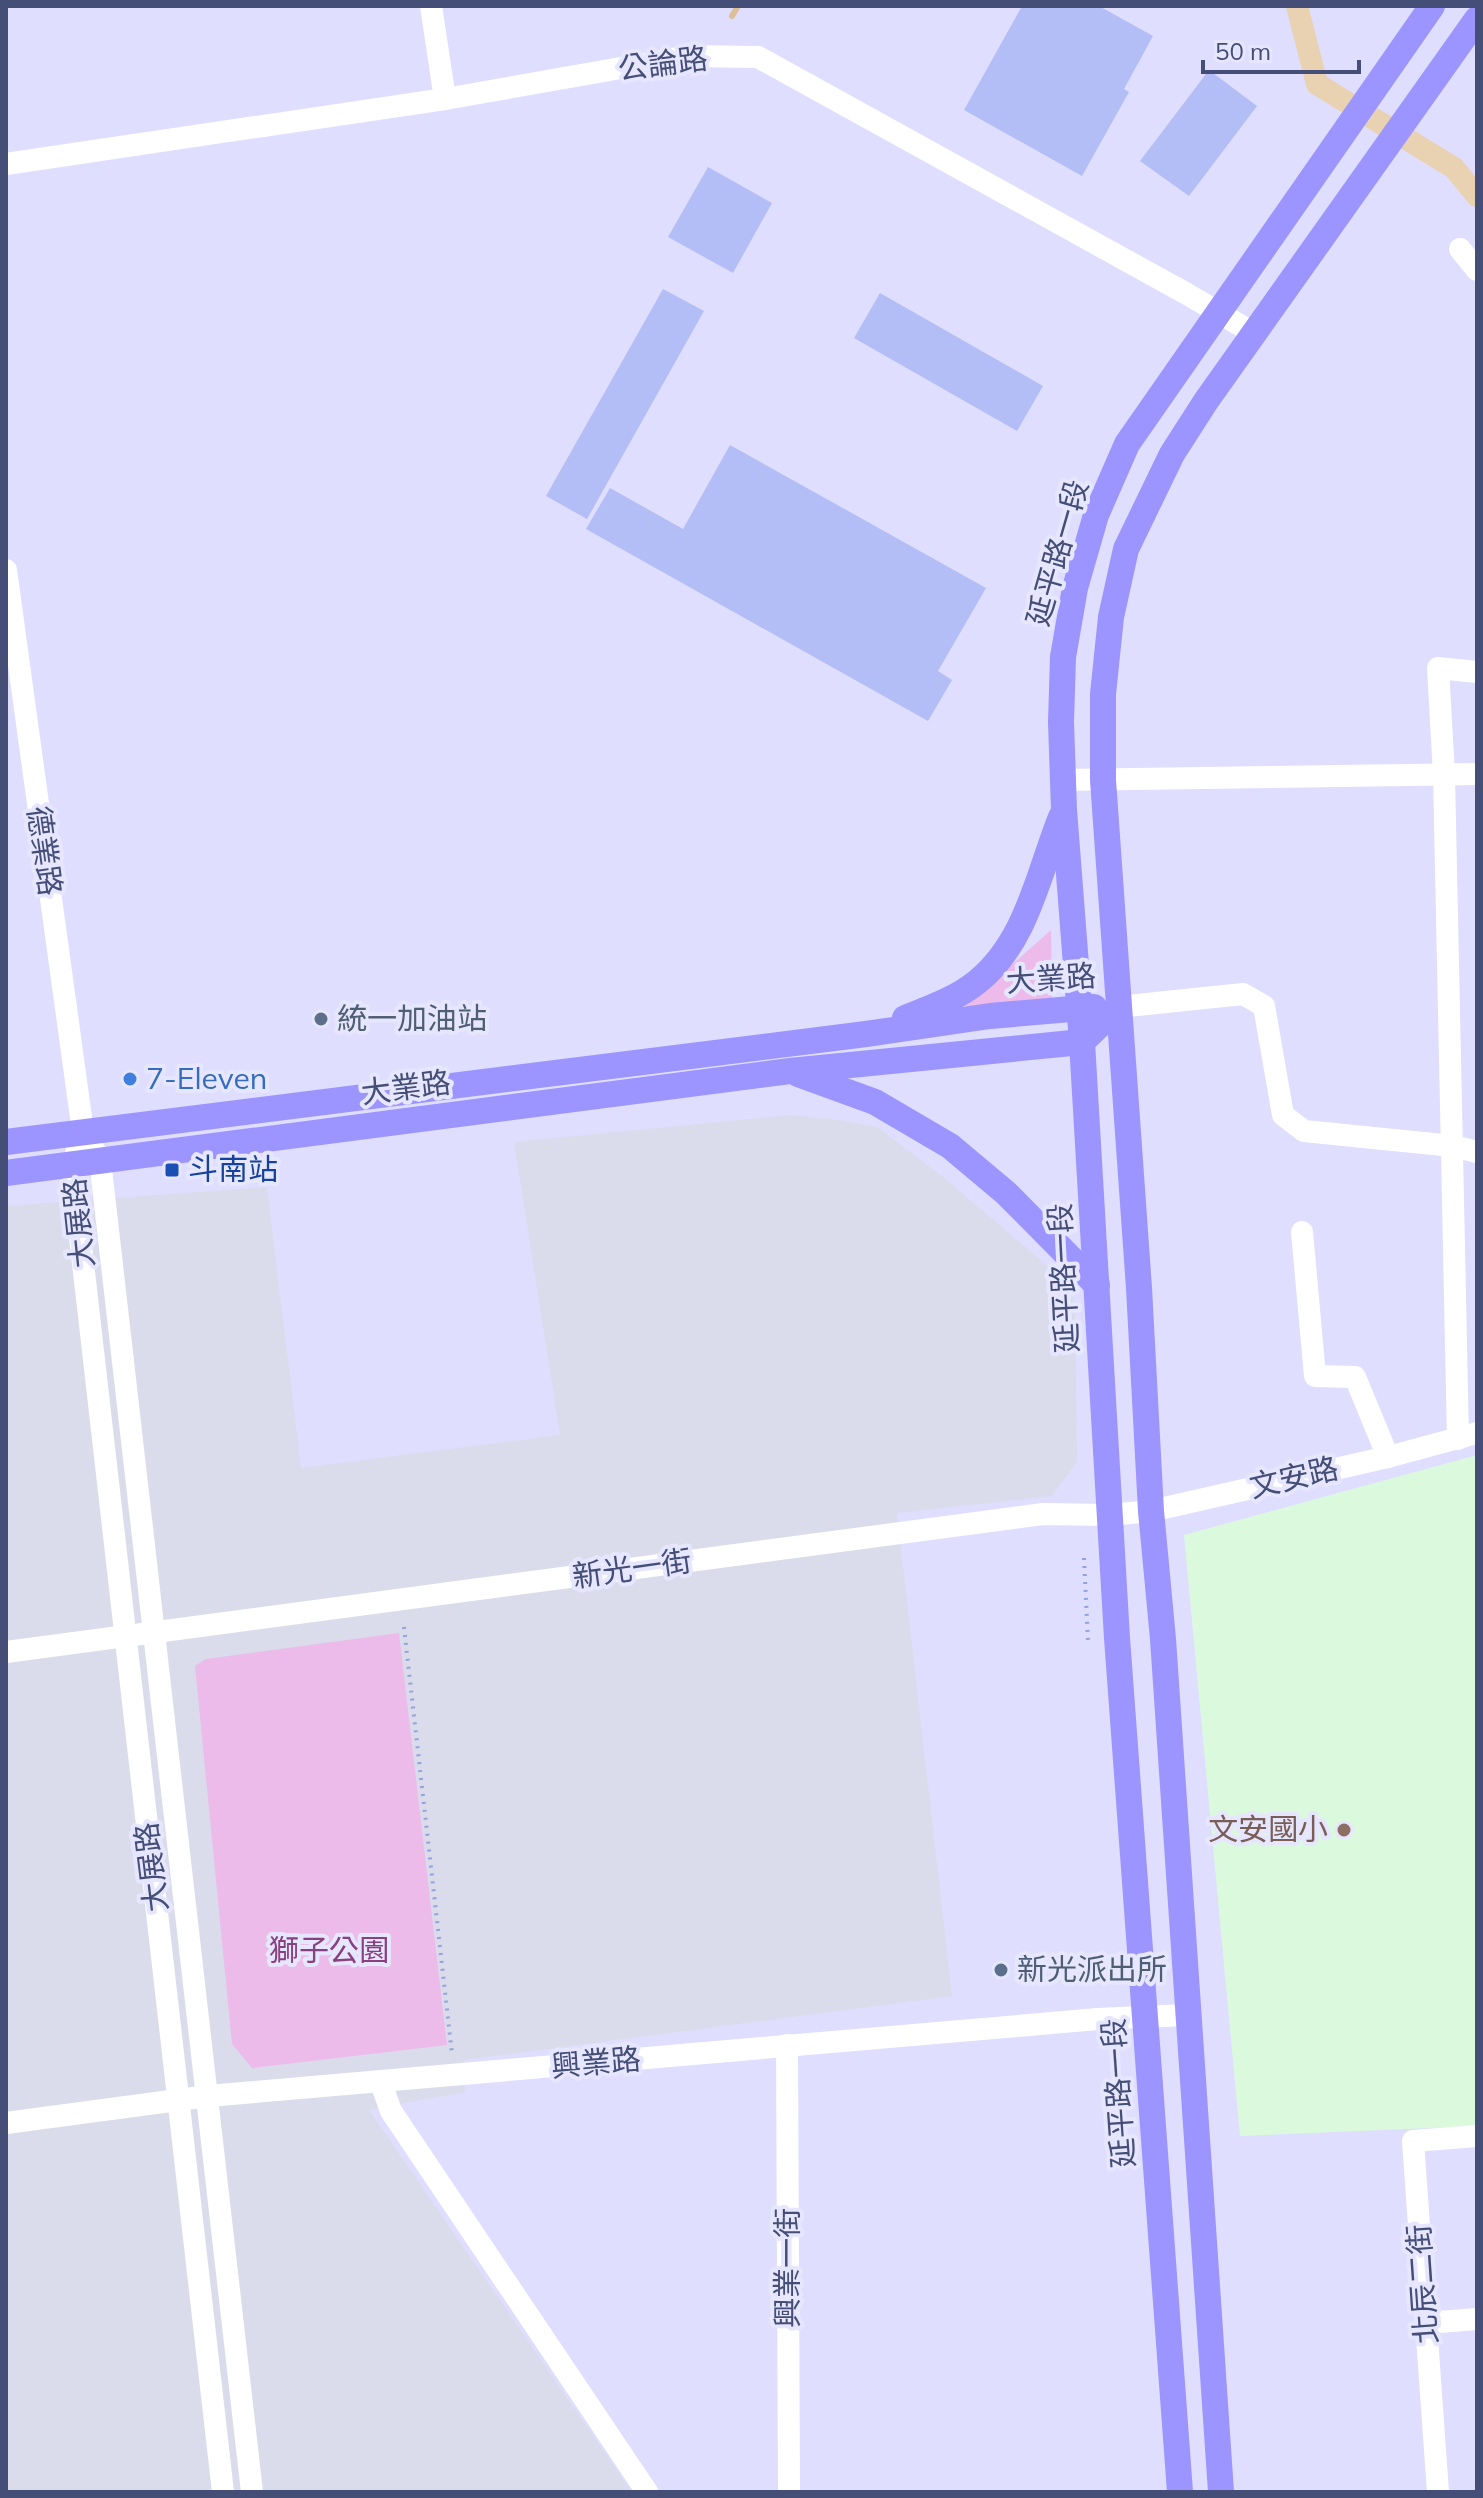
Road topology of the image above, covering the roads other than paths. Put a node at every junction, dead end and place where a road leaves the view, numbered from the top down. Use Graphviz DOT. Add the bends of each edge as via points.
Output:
graph roads {
  1 [pos="431,6"];
  2 [pos="1432,6"];
  3 [pos="1477,19"];
  4 [pos="445,99"];
  5 [pos="6,164"];
  6 [pos="1460,249"];
  7 [pos="1477,270"];
  8 [pos="1219,314"];
  9 [pos="1255,334"];
  10 [pos="1084,556"];
  11 [pos="1122,568"];
  12 [pos="6,570"];
  13 [pos="9,614"];
  14 [pos="1477,672"];
  15 [pos="1444,774"];
  16 [pos="1477,774"];
  17 [pos="1063,780"];
  18 [pos="1103,780"];
  19 [pos="1064,810"];
  20 [pos="1118,1007"];
  21 [pos="1079,1008"];
  22 [pos="866,1034"];
  23 [pos="1082,1042"];
  24 [pos="630,1063"];
  25 [pos="790,1071"];
  26 [pos="635,1091"];
  27 [pos="293,1105"];
  28 [pos="83,1131"];
  29 [pos="299,1134"];
  30 [pos="6,1142"];
  31 [pos="1453,1146"];
  32 [pos="1477,1152"];
  33 [pos="100,1160"];
  34 [pos="72,1164"];
  35 [pos="6,1173"];
  36 [pos="1302,1232"];
  37 [pos="1097,1285"];
  38 [pos="1468,1436"];
  39 [pos="1388,1457"];
  40 [pos="1151,1511"];
  41 [pos="1109,1515"];
  42 [pos="156,1633"];
  43 [pos="124,1637"];
  44 [pos="6,1652"];
  45 [pos="1187,2015"];
  46 [pos="1145,2017"];
  47 [pos="787,2045"];
  48 [pos="381,2083"];
  49 [pos="208,2096"];
  50 [pos="178,2099"];
  51 [pos="6,2123"];
  52 [pos="1477,2136"];
  53 [pos="1477,2319"];
  54 [pos="1426,2323"];
  55 [pos="223,2492"];
  56 [pos="252,2492"];
  57 [pos="647,2492"];
  58 [pos="789,2492"];
  59 [pos="1180,2492"];
  60 [pos="1221,2492"];
  61 [pos="1438,2492"];
  1 -- 4 [label="street"];
  2 -- 8 [label="main road, 延平路一段"];
  3 -- 9 [label="main road"];
  4 -- 5 [label="street, 公論路"];
  4 -- 8 [label="street, 公論路" via="689,56 758,57"];
  6 -- 7 [label="street"];
  8 -- 9 [label="street, 公論路"];
  8 -- 10 [label="main road, 延平路一段" via="1127,444"];
  9 -- 11 [label="main road" via="1172,454"];
  10 -- 11 [label="main road"];
  10 -- 17 [label="main road, 延平路一段" via="1063,657"];
  11 -- 18 [label="main road" via="1103,694"];
  12 -- 13 [label="street, 德業路"];
  13 -- 28 [label="street, 德業路"];
  14 -- 15 [label="street" via="1438,668"];
  15 -- 16 [label="street"];
  15 -- 18 [label="street"];
  15 -- 31 [label="street"];
  17 -- 18 [label="street"];
  17 -- 19 [label="main road, 延平路一段"];
  18 -- 20 [label="main road"];
  19 -- 21 [label="main road, 延平路一段"];
  19 -- 22 [label="main road" via="1031,904 1005,953 978,981 949,1000"];
  20 -- 21 [label="main road, 大業路"];
  20 -- 23 [label="main road, 大業路"];
  20 -- 31 [label="street" via="1243,994 1264,1006 1283,1115 1304,1131"];
  20 -- 40 [label="main road"];
  21 -- 22 [label="main road, 大業路"];
  21 -- 23 [label="main road, 延平路一段"];
  22 -- 24 [label="main road, 大業路"];
  23 -- 25 [label="main road, 大業路"];
  23 -- 37 [label="main road, 延平路一段"];
  24 -- 26 [label="main road"];
  24 -- 27 [label="main road, 大業路"];
  25 -- 26 [label="main road, 大業路"];
  25 -- 37 [label="main road" via="875,1102 950,1146 1006,1193"];
  26 -- 29 [label="main road, 大業路"];
  27 -- 28 [label="main road, 大業路"];
  27 -- 29 [label="main road"];
  28 -- 30 [label="main road, 大業路"];
  28 -- 33 [label="street, 大展路"];
  28 -- 34 [label="street, 大展路"];
  29 -- 33 [label="main road, 大業路"];
  31 -- 32 [label="street"];
  31 -- 38 [label="street"];
  33 -- 34 [label="main road, 大業路"];
  33 -- 42 [label="street, 大展路"];
  34 -- 35 [label="main road, 大業路"];
  34 -- 43 [label="street, 大展路"];
  36 -- 39 [label="street" via="1315,1376 1355,1377"];
  37 -- 41 [label="main road, 延平路一段"];
  38 -- 39 [label="street, 文安路"];
  39 -- 40 [label="street, 文安路"];
  40 -- 41 [label="street, 文安路"];
  40 -- 45 [label="main road"];
  41 -- 42 [label="street, 新光一街" via="1043,1514"];
  41 -- 46 [label="main road, 延平路一段"];
  42 -- 43 [label="street, 新光一街"];
  42 -- 49 [label="street, 大展路"];
  43 -- 44 [label="street, 新光一街"];
  43 -- 50 [label="street, 大展路"];
  45 -- 46 [label="street, 興業路"];
  45 -- 60 [label="main road"];
  46 -- 47 [label="street, 興業路"];
  46 -- 59 [label="main road, 延平路一段"];
  47 -- 48 [label="street, 興業路"];
  47 -- 58 [label="street, 興業一街"];
  48 -- 49 [label="street, 興業路"];
  48 -- 57 [label="street" via="391,2111"];
  49 -- 50 [label="street, 興業路"];
  49 -- 56 [label="street, 大展路"];
  50 -- 51 [label="street, 興業路"];
  50 -- 55 [label="street, 大展路"];
  52 -- 54 [label="street, 北辰二街" via="1413,2141"];
  53 -- 54 [label="street"];
  54 -- 61 [label="street, 北辰二街"];
}
